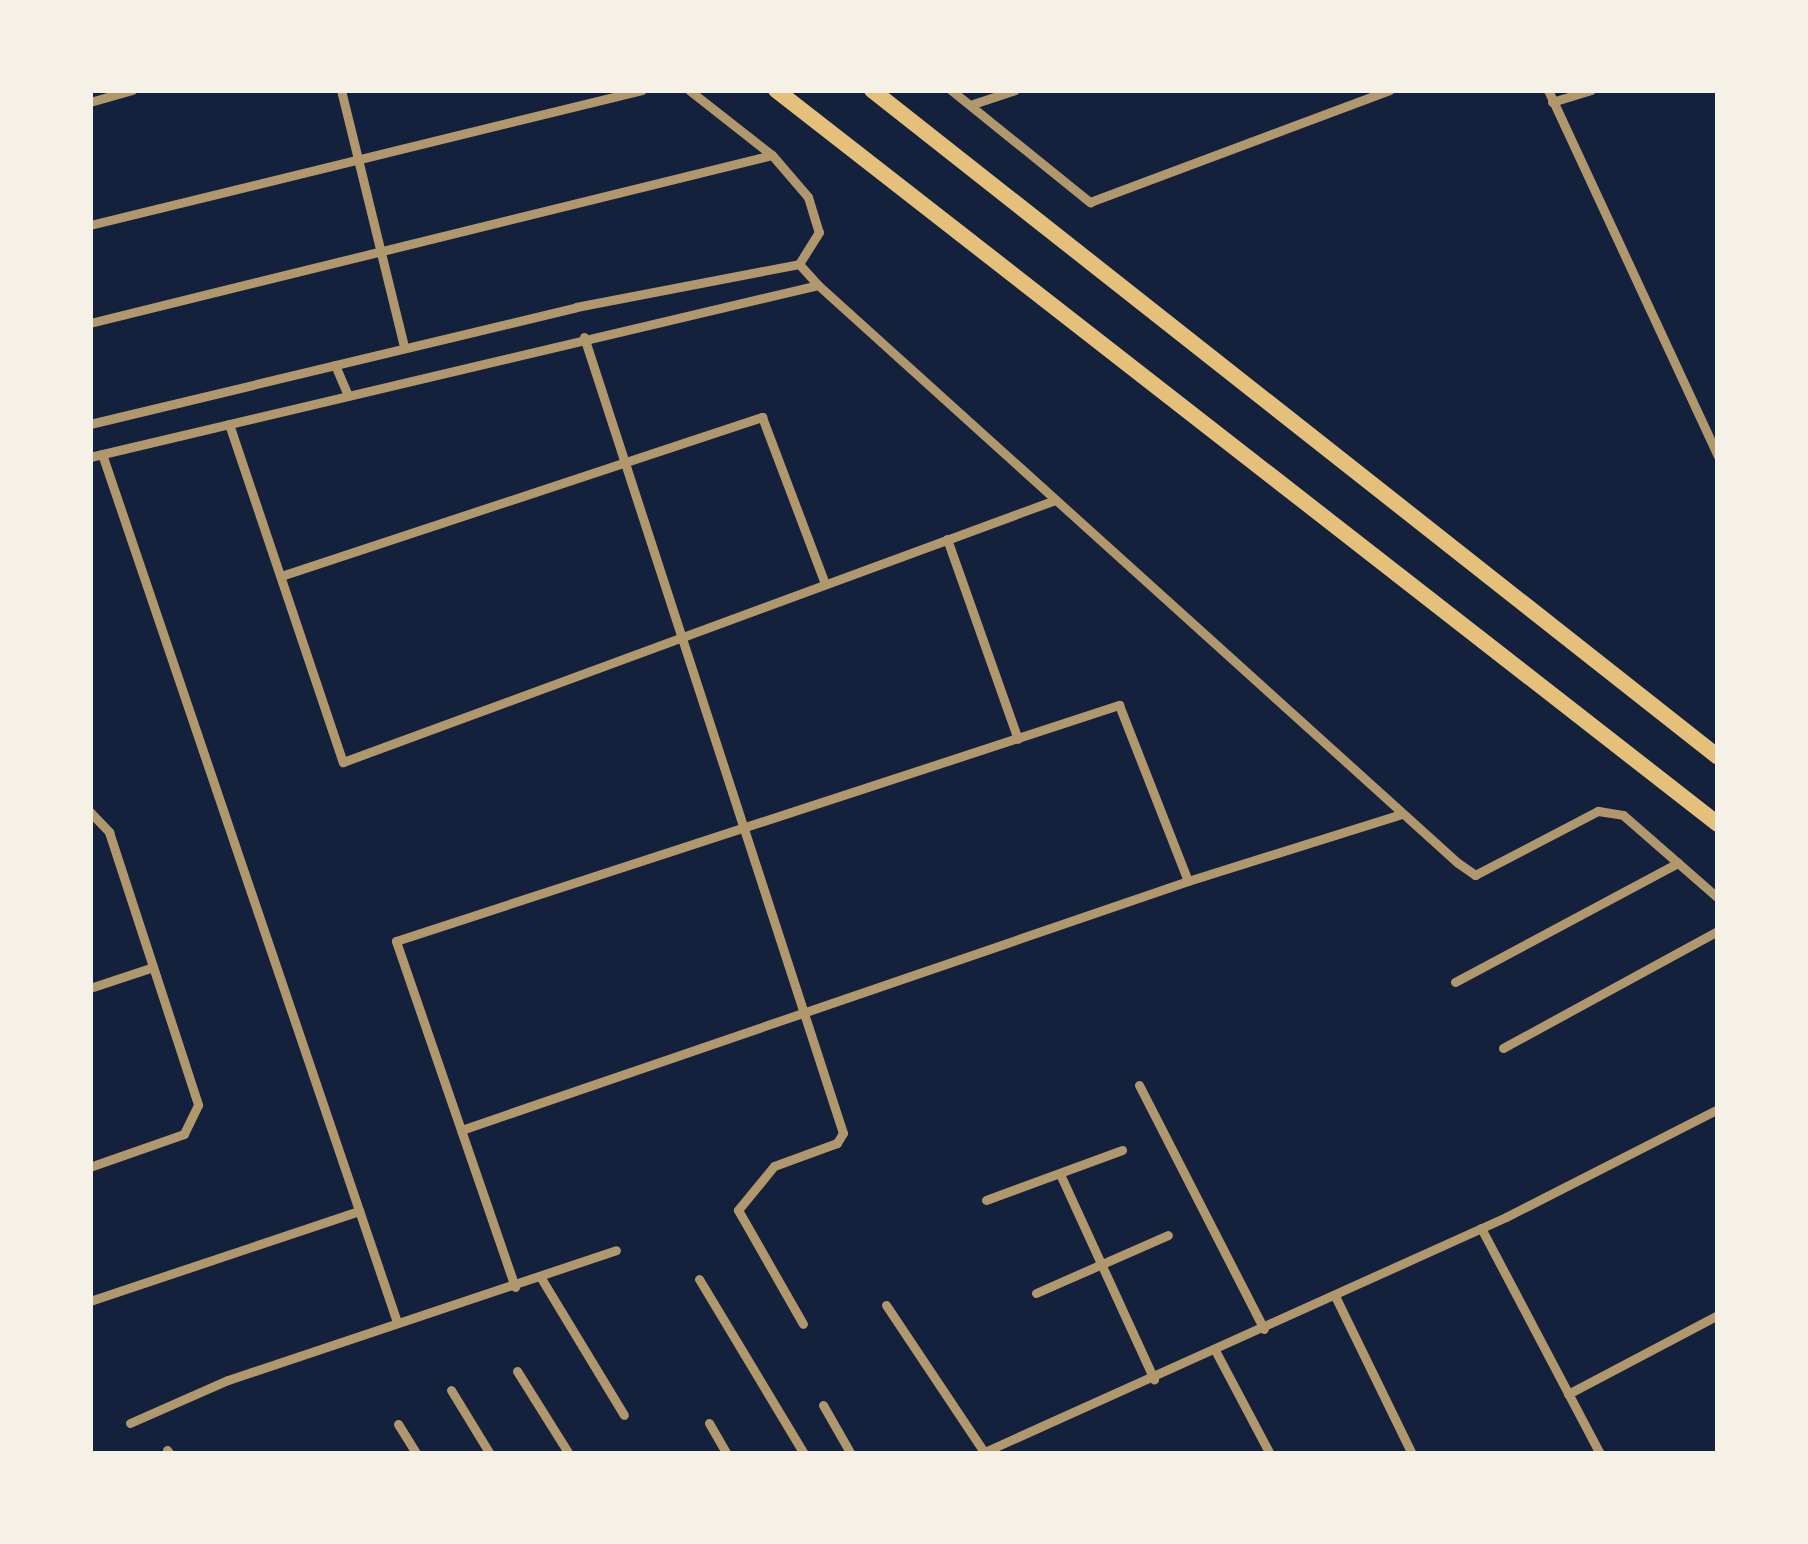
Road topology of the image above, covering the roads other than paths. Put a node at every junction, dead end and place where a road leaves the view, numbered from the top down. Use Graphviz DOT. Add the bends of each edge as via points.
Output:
graph roads {
  1 [pos="132,90"];
  2 [pos="341,90"];
  3 [pos="642,90"];
  4 [pos="688,90"];
  5 [pos="776,90"];
  6 [pos="872,90"];
  7 [pos="952,90"];
  8 [pos="1015,90"];
  9 [pos="1390,90"];
  10 [pos="1548,90"];
  11 [pos="1591,90"];
  12 [pos="90,102"];
  13 [pos="1552,102"];
  14 [pos="970,105"];
  15 [pos="772,155"];
  16 [pos="358,159"];
  17 [pos="90,225"];
  18 [pos="381,251"];
  19 [pos="799,264"];
  20 [pos="818,285"];
  21 [pos="90,323"];
  22 [pos="584,337"];
  23 [pos="404,346"];
  24 [pos="335,365"];
  25 [pos="347,393"];
  26 [pos="90,424"];
  27 [pos="229,424"];
  28 [pos="102,454"];
  29 [pos="1718,457"];
  30 [pos="90,458"];
  31 [pos="625,462"];
  32 [pos="1054,500"];
  33 [pos="947,539"];
  34 [pos="281,576"];
  35 [pos="825,584"];
  36 [pos="682,637"];
  37 [pos="1018,739"];
  38 [pos="1718,757"];
  39 [pos="90,812"];
  40 [pos="1399,814"];
  41 [pos="1718,824"];
  42 [pos="745,827"];
  43 [pos="1678,863"];
  44 [pos="1187,881"];
  45 [pos="1718,898"];
  46 [pos="1718,931"];
  47 [pos="153,967"];
  48 [pos="1455,982"];
  49 [pos="90,988"];
  50 [pos="806,1012"];
  51 [pos="1504,1048"];
  52 [pos="1139,1084"];
  53 [pos="1718,1109"];
  54 [pos="461,1130"];
  55 [pos="1122,1150"];
  56 [pos="90,1167"];
  57 [pos="1060,1174"];
  58 [pos="986,1200"];
  59 [pos="359,1211"];
  60 [pos="1480,1228"];
  61 [pos="1168,1235"];
  62 [pos="616,1250"];
  63 [pos="1102,1265"];
  64 [pos="541,1278"];
  65 [pos="699,1279"];
  66 [pos="515,1287"];
  67 [pos="1036,1293"];
  68 [pos="1335,1296"];
  69 [pos="90,1301"];
  70 [pos="886,1305"];
  71 [pos="1718,1315"];
  72 [pos="397,1322"];
  73 [pos="803,1324"];
  74 [pos="1264,1329"];
  75 [pos="1216,1352"];
  76 [pos="517,1371"];
  77 [pos="1154,1379"];
  78 [pos="451,1390"];
  79 [pos="1568,1394"];
  80 [pos="823,1406"];
  81 [pos="624,1415"];
  82 [pos="130,1423"];
  83 [pos="398,1424"];
  84 [pos="709,1424"];
  85 [pos="982,1453"];
  86 [pos="417,1454"];
  87 [pos="490,1454"];
  88 [pos="569,1454"];
  89 [pos="727,1454"];
  90 [pos="804,1454"];
  91 [pos="851,1454"];
  92 [pos="1270,1454"];
  93 [pos="1412,1454"];
  94 [pos="1600,1454"];
  1 -- 12 [label="street"];
  2 -- 16 [label="street"];
  3 -- 16 [label="street"];
  4 -- 15 [label="street"];
  5 -- 41 [label="highway"];
  6 -- 38 [label="highway"];
  7 -- 14 [label="street"];
  8 -- 14 [label="street"];
  9 -- 14 [label="street" via="1090,202"];
  10 -- 13 [label="street"];
  11 -- 13 [label="street"];
  13 -- 29 [label="street"];
  15 -- 18 [label="street"];
  15 -- 19 [label="street" via="818,217 819,232"];
  16 -- 17 [label="street"];
  16 -- 18 [label="street"];
  18 -- 21 [label="street"];
  18 -- 23 [label="street"];
  19 -- 20 [label="street"];
  19 -- 23 [label="street"];
  20 -- 22 [label="street"];
  20 -- 32 [label="street"];
  22 -- 25 [label="street"];
  22 -- 31 [label="street"];
  23 -- 24 [label="street"];
  24 -- 25 [label="street"];
  24 -- 26 [label="street"];
  25 -- 27 [label="street"];
  27 -- 28 [label="street"];
  27 -- 34 [label="street"];
  28 -- 30 [label="street"];
  28 -- 59 [label="street"];
  31 -- 34 [label="street"];
  31 -- 35 [label="street" via="762,417"];
  31 -- 36 [label="street"];
  32 -- 33 [label="street"];
  32 -- 40 [label="street"];
  33 -- 35 [label="street"];
  33 -- 37 [label="street"];
  34 -- 36 [label="street" via="343,762"];
  35 -- 36 [label="street"];
  36 -- 42 [label="street"];
  37 -- 42 [label="street"];
  37 -- 44 [label="street" via="1120,705"];
  39 -- 47 [label="street" via="109,832"];
  40 -- 43 [label="street" via="1475,875 1598,811 1623,814"];
  40 -- 44 [label="street"];
  42 -- 50 [label="street"];
  42 -- 54 [label="street" via="396,941"];
  43 -- 45 [label="street"];
  43 -- 48 [label="street"];
  44 -- 50 [label="street"];
  46 -- 51 [label="street"];
  47 -- 49 [label="street"];
  47 -- 56 [label="street" via="196,1121 184,1134"];
  50 -- 54 [label="street"];
  50 -- 73 [label="street" via="843,1133 837,1143 774,1166 738,1210"];
  52 -- 74 [label="street"];
  53 -- 60 [label="street"];
  54 -- 66 [label="street"];
  55 -- 57 [label="street"];
  57 -- 58 [label="street"];
  57 -- 63 [label="street"];
  59 -- 69 [label="street"];
  59 -- 72 [label="street"];
  60 -- 68 [label="street"];
  60 -- 79 [label="street"];
  61 -- 63 [label="street"];
  62 -- 64 [label="street"];
  63 -- 67 [label="street"];
  63 -- 77 [label="street"];
  64 -- 66 [label="street"];
  64 -- 81 [label="street"];
  65 -- 90 [label="street"];
  66 -- 72 [label="street"];
  68 -- 74 [label="street"];
  68 -- 93 [label="street"];
  70 -- 85 [label="street"];
  71 -- 79 [label="street"];
  72 -- 82 [label="street"];
  74 -- 75 [label="street"];
  75 -- 77 [label="street"];
  75 -- 92 [label="street"];
  76 -- 88 [label="street"];
  77 -- 85 [label="street"];
  78 -- 87 [label="street"];
  79 -- 94 [label="street"];
  80 -- 91 [label="street"];
  83 -- 86 [label="street"];
  84 -- 89 [label="street"];
}
